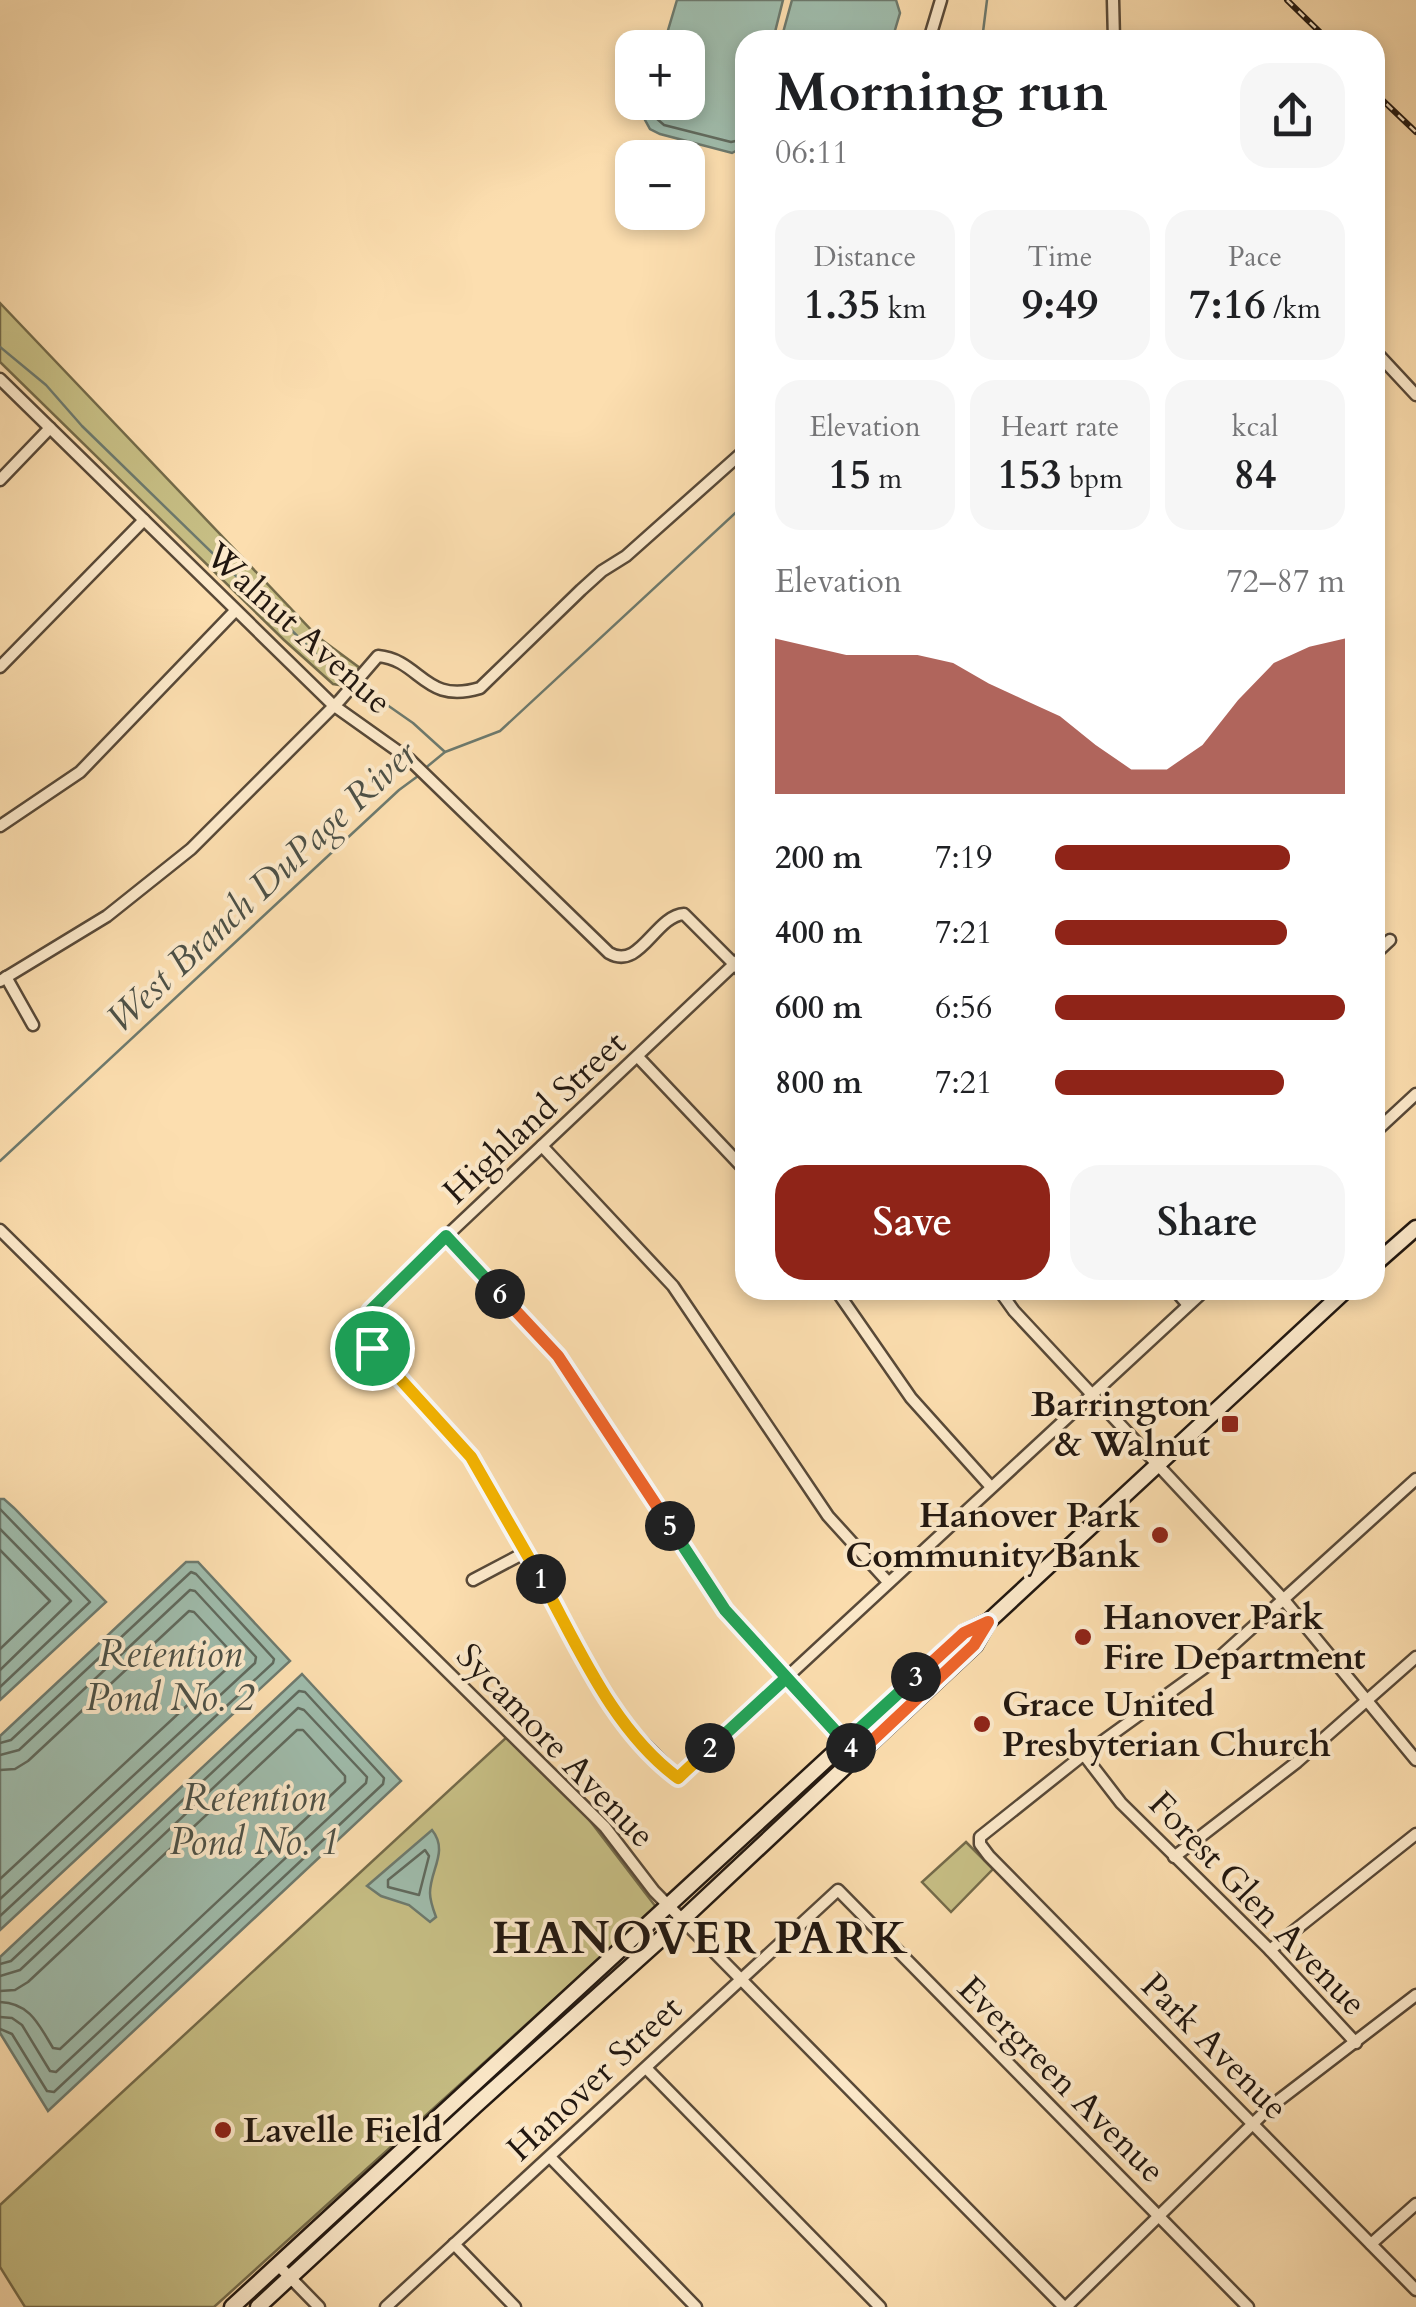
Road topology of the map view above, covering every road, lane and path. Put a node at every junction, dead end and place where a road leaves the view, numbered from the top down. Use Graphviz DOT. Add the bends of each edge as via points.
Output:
graph roads {
  1 [pos="941,0"];
  2 [pos="1114,0"];
  3 [pos="932,30"];
  4 [pos="1114,30"];
  5 [pos="1385,362"];
  6 [pos="0,379"];
  7 [pos="1416,395"];
  8 [pos="50,428"];
  9 [pos="735,459"];
  10 [pos="0,480"];
  11 [pos="144,520"];
  12 [pos="235,611"];
  13 [pos="0,666"];
  14 [pos="333,705"];
  15 [pos="0,826"];
  16 [pos="1390,940"];
  17 [pos="1385,945"];
  18 [pos="735,964"];
  19 [pos="3,979"];
  20 [pos="33,1024"];
  21 [pos="638,1058"];
  22 [pos="1416,1094"];
  23 [pos="1385,1123"];
  24 [pos="542,1146"];
  25 [pos="735,1160"];
  26 [pos="1416,1228"];
  27 [pos="0,1230"];
  28 [pos="446,1236"];
  29 [pos="1385,1255"];
  30 [pos="843,1300"];
  31 [pos="1008,1300"];
  32 [pos="1183,1300"];
  33 [pos="1194,1300"];
  34 [pos="1335,1300"];
  35 [pos="1188,1306"];
  36 [pos="1092,1395"];
  37 [pos="1158,1464"];
  38 [pos="1416,1479"];
  39 [pos="992,1487"];
  40 [pos="526,1552"];
  41 [pos="473,1580"];
  42 [pos="888,1582"];
  43 [pos="1284,1600"];
  44 [pos="988,1622"];
  45 [pos="1416,1657"];
  46 [pos="786,1678"];
  47 [pos="1368,1701"];
  48 [pos="845,1742"];
  49 [pos="858,1754"];
  50 [pos="1084,1756"];
  51 [pos="1416,1760"];
  52 [pos="1416,1834"];
  53 [pos="1174,1856"];
  54 [pos="838,1890"];
  55 [pos="669,1904"];
  56 [pos="683,1919"];
  57 [pos="1270,1950"];
  58 [pos="740,1979"];
  59 [pos="1416,1995"];
  60 [pos="1356,2043"];
  61 [pos="646,2068"];
  62 [pos="1253,2124"];
  63 [pos="550,2157"];
  64 [pos="1416,2204"];
  65 [pos="1158,2216"];
  66 [pos="454,2244"];
  67 [pos="1371,2244"];
  68 [pos="278,2265"];
  69 [pos="290,2277"];
  70 [pos="1416,2290"];
  71 [pos="232,2307"];
  72 [pos="258,2307"];
  73 [pos="319,2307"];
  74 [pos="386,2307"];
  75 [pos="515,2307"];
  76 [pos="696,2307"];
  77 [pos="880,2307"];
  78 [pos="1065,2307"];
  79 [pos="1248,2307"];
  1 -- 3 [label="street"];
  2 -- 4 [label="street"];
  5 -- 7 [label="street"];
  6 -- 8 [label="street, Walnut Avenue"];
  8 -- 10 [label="street"];
  8 -- 11 [label="street, Walnut Avenue"];
  9 -- 14 [label="street" via="602,570 480,688 446,692 378,656"];
  11 -- 12 [label="street, Walnut Avenue"];
  11 -- 13 [label="street"];
  12 -- 14 [label="street, Walnut Avenue"];
  12 -- 15 [label="street" via="80,772"];
  14 -- 18 [label="street, Walnut Avenue" via="409,759 613,956 628,957 674,915 684,914"];
  14 -- 19 [label="street" via="180,858 107,916"];
  16 -- 17 [label="street"];
  18 -- 21 [label="street, Highland Street"];
  19 -- 20 [label="street"];
  21 -- 24 [label="street, Highland Street"];
  21 -- 25 [label="street"];
  22 -- 23 [label="street"];
  24 -- 28 [label="street, Highland Street"];
  24 -- 42 [label="street" via="673,1286 828,1516"];
  26 -- 29 [label="main road"];
  27 -- 55 [label="street, Sycamore Avenue" via="606,1826"];
  28 -- 40 [label="street, Highland Street" via="376,1304 367,1324 372,1348 471,1457"];
  28 -- 46 [label="street" via="558,1356 725,1610"];
  30 -- 39 [label="street" via="911,1398"];
  31 -- 36 [label="street"];
  32 -- 35 [label="street"];
  33 -- 35 [label="street"];
  34 -- 37 [label="main road"];
  35 -- 36 [label="street"];
  36 -- 37 [label="street"];
  36 -- 39 [label="street"];
  37 -- 43 [label="street"];
  37 -- 44 [label="main road"];
  38 -- 43 [label="street"];
  39 -- 42 [label="street"];
  40 -- 41 [label="street"];
  40 -- 46 [label="street" via="616,1713 678,1778"];
  42 -- 46 [label="street"];
  43 -- 47 [label="street"];
  43 -- 50 [label="street"];
  44 -- 48 [label="main road" via="964,1633"];
  44 -- 49 [label="main road" via="974,1645"];
  45 -- 47 [label="street"];
  46 -- 48 [label="street"];
  47 -- 51 [label="street"];
  47 -- 53 [label="street"];
  48 -- 49 [label="street"];
  48 -- 55 [label="main road"];
  49 -- 56 [label="main road"];
  50 -- 53 [label="street, Forest Glen Avenue"];
  50 -- 62 [label="street, Park Avenue" via="980,1837 980,1844"];
  52 -- 57 [label="street"];
  53 -- 57 [label="street, Forest Glen Avenue"];
  54 -- 58 [label="street, Hanover Street"];
  54 -- 65 [label="street, Evergreen Avenue"];
  55 -- 56 [label="street, Sycamore Avenue"];
  55 -- 68 [label="main road"];
  56 -- 58 [label="street, Sycamore Avenue"];
  56 -- 69 [label="main road"];
  57 -- 60 [label="street, Forest Glen Avenue"];
  58 -- 61 [label="street, Hanover Street"];
  58 -- 78 [label="street, Sycamore Avenue"];
  59 -- 60 [label="street"];
  60 -- 62 [label="street"];
  61 -- 63 [label="street, Hanover Street"];
  61 -- 77 [label="street"];
  62 -- 65 [label="street"];
  62 -- 67 [label="street, Park Avenue"];
  63 -- 66 [label="street, Hanover Street"];
  63 -- 76 [label="street"];
  64 -- 67 [label="street"];
  65 -- 78 [label="street"];
  65 -- 79 [label="street, Evergreen Avenue"];
  66 -- 74 [label="street, Hanover Street"];
  66 -- 75 [label="street"];
  67 -- 70 [label="street, Park Avenue"];
  68 -- 69 [label="street"];
  68 -- 71 [label="main road"];
  69 -- 72 [label="main road"];
  69 -- 73 [label="street"];
}
